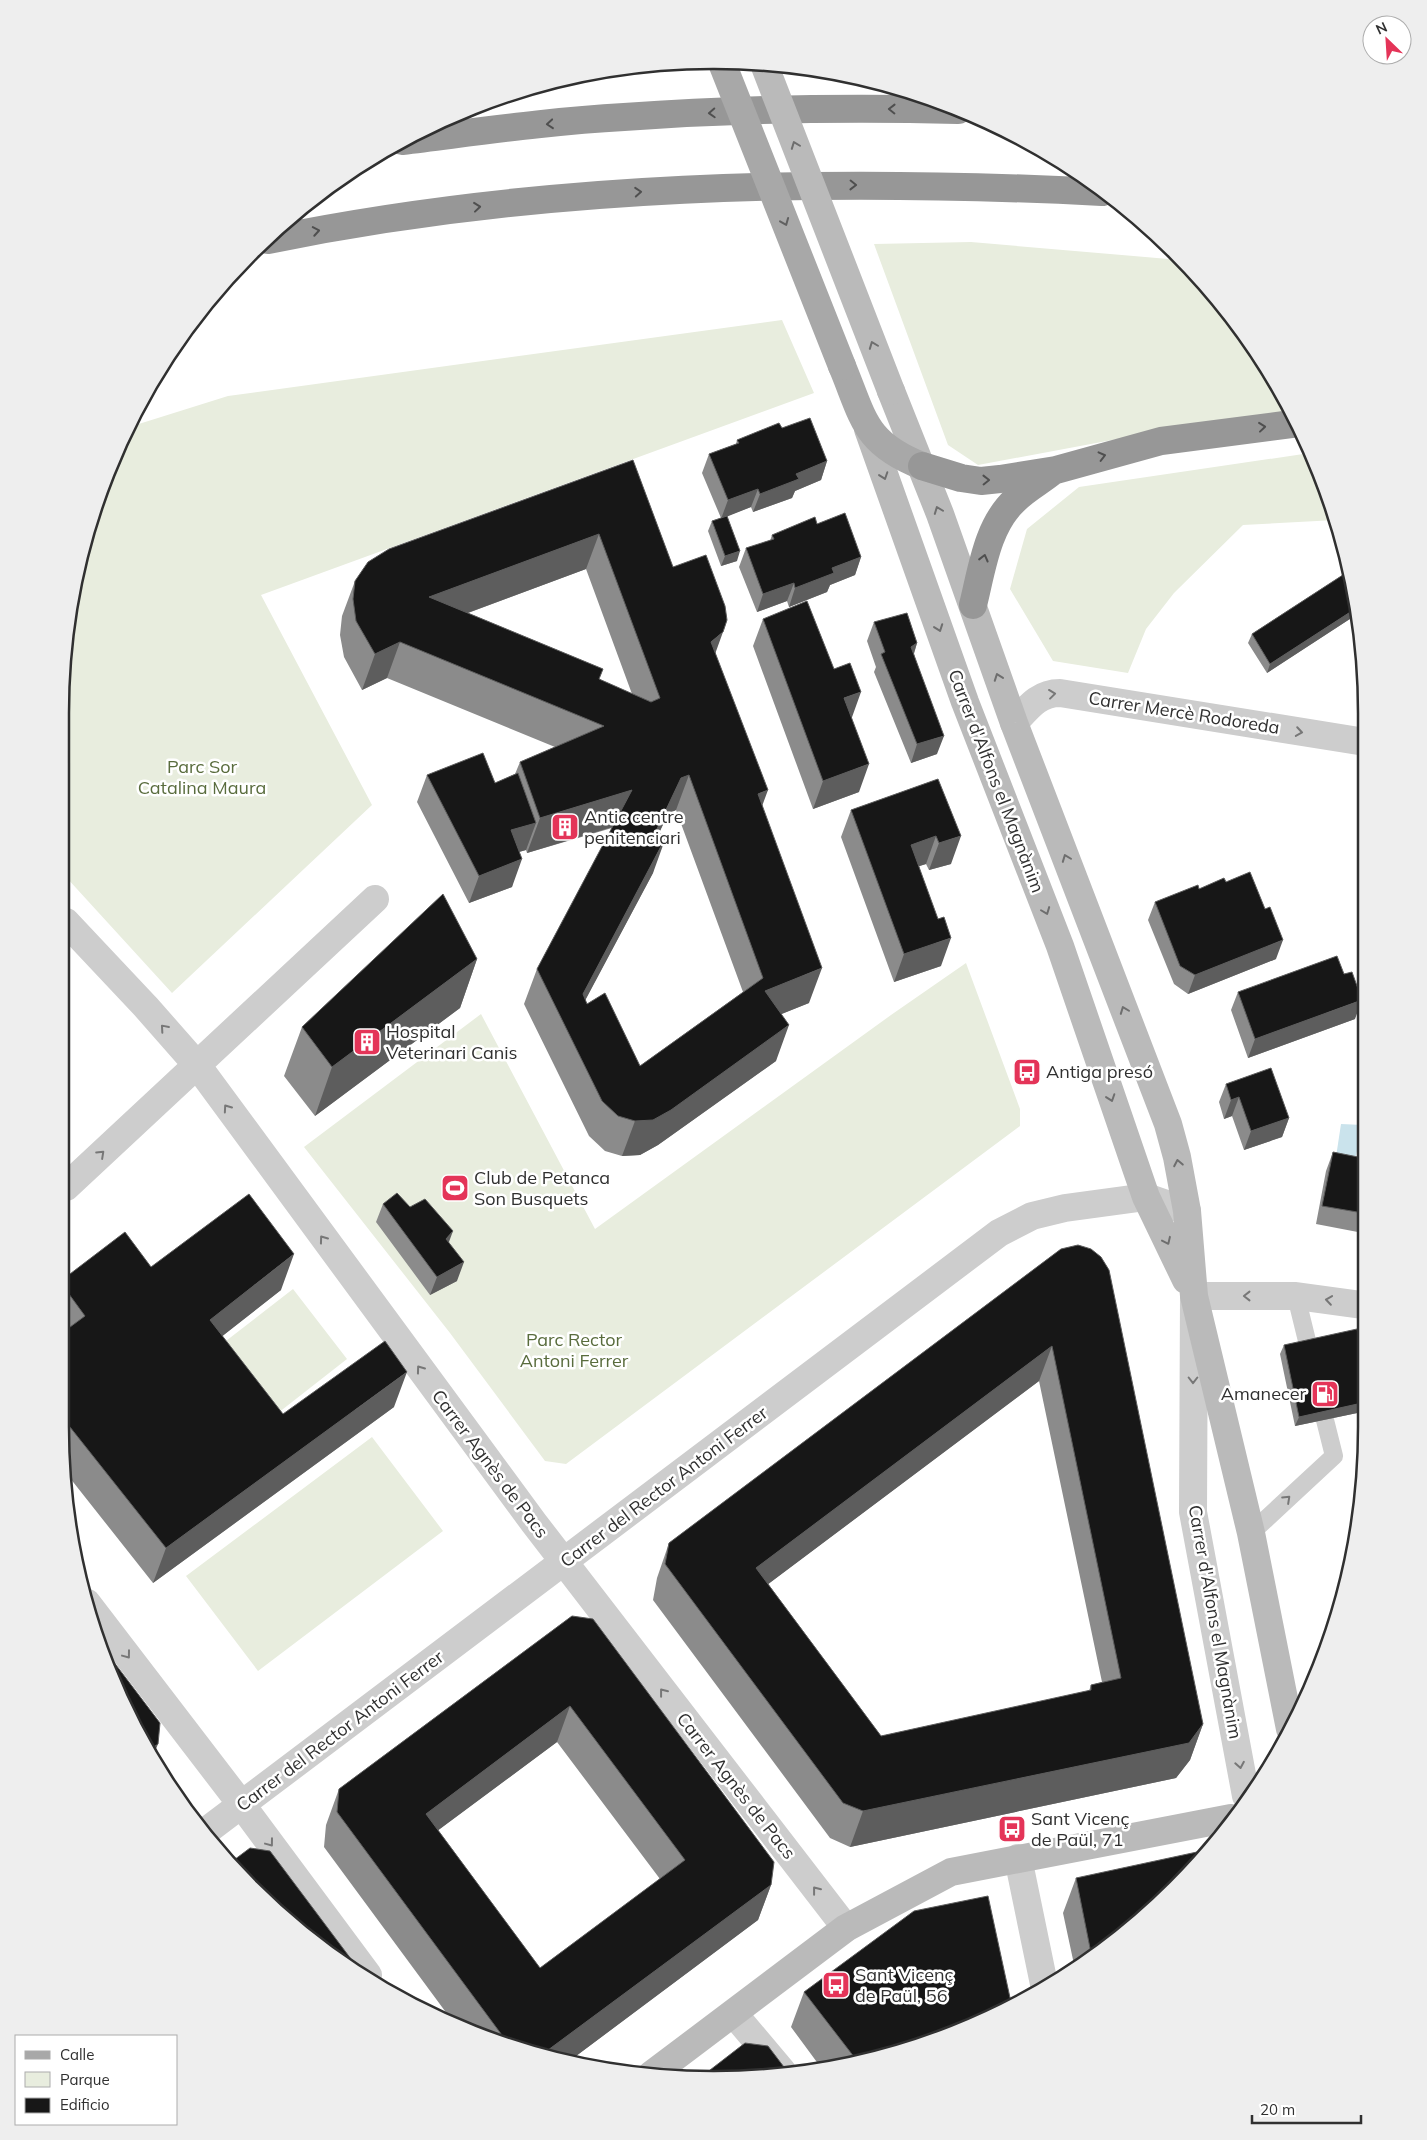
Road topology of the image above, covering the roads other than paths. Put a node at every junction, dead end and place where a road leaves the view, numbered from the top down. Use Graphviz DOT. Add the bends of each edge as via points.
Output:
graph roads {
  1 [pos="724,69"];
  2 [pos="767,71"];
  3 [pos="938,110"];
  4 [pos="421,139"];
  5 [pos="1092,192"];
  6 [pos="278,238"];
  7 [pos="1290,424"];
  8 [pos="868,430"];
  9 [pos="922,466"];
  10 [pos="1056,470"];
  11 [pos="972,605"];
  12 [pos="1014,723"];
  13 [pos="1358,741"];
  14 [pos="375,899"];
  15 [pos="69,925"];
  16 [pos="197,1065"];
  17 [pos="69,1184"];
  18 [pos="1146,1197"];
  19 [pos="1187,1211"];
  20 [pos="1194,1296"];
  21 [pos="1296,1296"];
  22 [pos="1358,1304"];
  23 [pos="1309,1348"];
  24 [pos="1325,1420"];
  25 [pos="1251,1532"];
  26 [pos="564,1563"];
  27 [pos="98,1618"];
  28 [pos="1288,1719"];
  29 [pos="1245,1792"];
  30 [pos="241,1804"];
  31 [pos="1225,1819"];
  32 [pos="210,1828"];
  33 [pos="1018,1858"];
  34 [pos="846,1928"];
  35 [pos="362,1968"];
  36 [pos="1043,1981"];
  37 [pos="734,2014"];
  38 [pos="779,2068"];
  39 [pos="659,2069"];
  1 -- 8 [label="main road, Carrer d'Alfons el Magnànim, one-way, bridge"];
  9 -- 2 [label="main road, Carrer d'Alfons el Magnànim, one-way, bridge"];
  3 -- 4 [label="highway, one-way" via="816,108 624,117"];
  6 -- 5 [label="highway, one-way" via="466,208 661,190 855,185"];
  10 -- 7 [label="highway, one-way" via="1161,441"];
  8 -- 9 [label="main road" via="892,452"];
  8 -- 18 [label="main road, Carrer d'Alfons el Magnànim, one-way" via="966,702 1060,946"];
  9 -- 10 [label="highway, one-way" via="981,481"];
  11 -- 9 [label="main road, Carrer d'Alfons el Magnànim, one-way"];
  11 -- 10 [label="highway, one-way" via="994,531 1015,500"];
  12 -- 11 [label="main road, Carrer d'Alfons el Magnànim, one-way"];
  12 -- 13 [label="street, Carrer Mercè Rodoreda, one-way" via="1037,699 1060,693"];
  19 -- 12 [label="main road, Carrer d'Alfons el Magnànim, one-way" via="1168,1124"];
  14 -- 16 [label="street"];
  16 -- 15 [label="street, Carrer Agnès de Pacs, one-way"];
  17 -- 16 [label="street, one-way"];
  26 -- 16 [label="street, Carrer Agnès de Pacs, one-way"];
  18 -- 19 [label="street"];
  18 -- 20 [label="main road, Carrer d'Alfons el Magnànim, one-way"];
  18 -- 26 [label="street, Carrer del Rector Antoni Ferrer" via="1032,1216 1000,1233"];
  19 -- 20 [label="main road, Carrer d'Alfons el Magnànim"];
  21 -- 20 [label="street, one-way"];
  20 -- 25 [label="main road, Carrer d'Alfons el Magnànim"];
  20 -- 29 [label="street, Carrer d'Alfons el Magnànim, one-way" via="1193,1512"];
  22 -- 21 [label="street, one-way"];
  21 -- 23 [label="lane"];
  25 -- 24 [label="lane, one-way" via="1334,1456"];
  25 -- 28 [label="main road, Carrer d'Alfons el Magnànim"];
  26 -- 30 [label="street, Carrer del Rector Antoni Ferrer"];
  34 -- 26 [label="street, Carrer Agnès de Pacs, one-way"];
  27 -- 30 [label="street, one-way"];
  30 -- 32 [label="street, Carrer del Rector Antoni Ferrer"];
  30 -- 35 [label="street, one-way"];
  31 -- 33 [label="main road"];
  33 -- 34 [label="main road" via="951,1872"];
  33 -- 36 [label="street"];
  34 -- 37 [label="main road"];
  37 -- 38 [label="street"];
  37 -- 39 [label="main road"];
}
